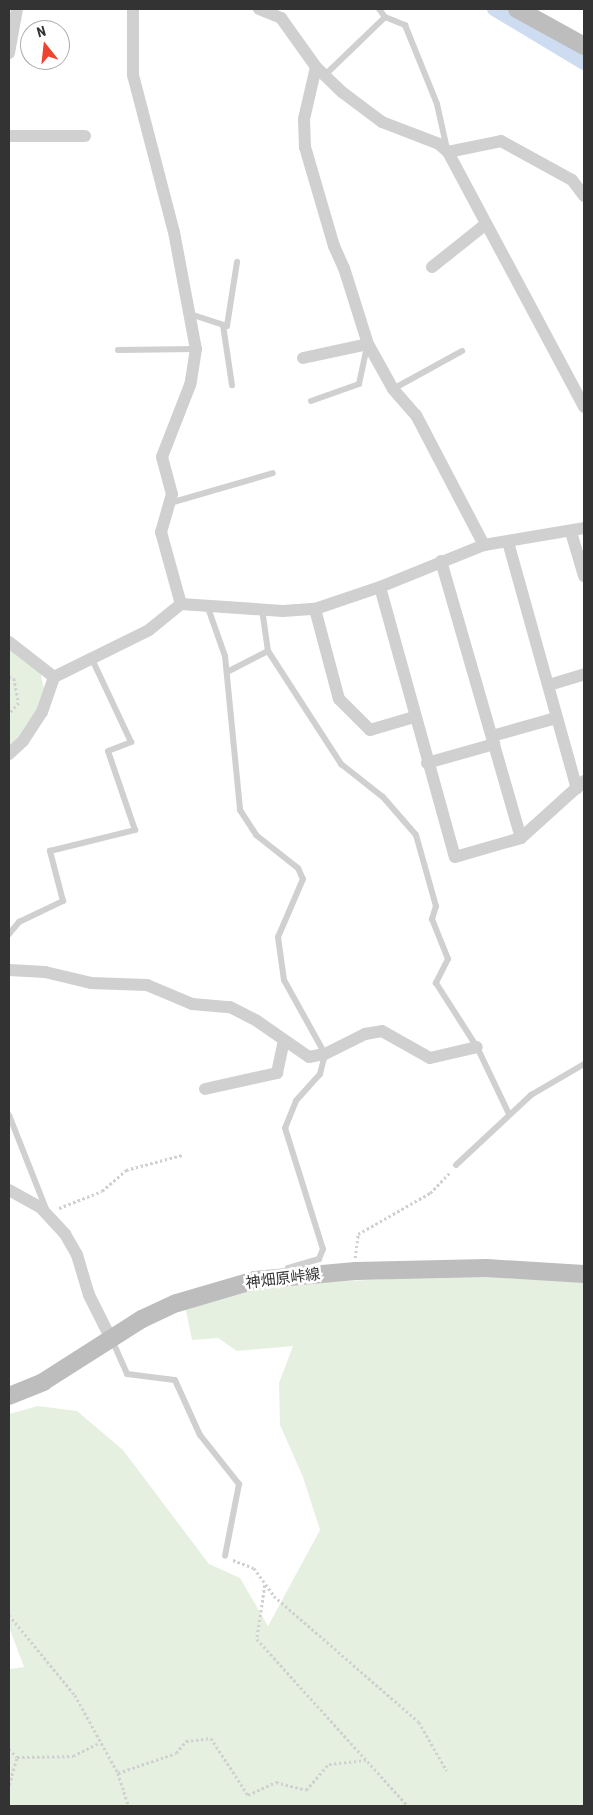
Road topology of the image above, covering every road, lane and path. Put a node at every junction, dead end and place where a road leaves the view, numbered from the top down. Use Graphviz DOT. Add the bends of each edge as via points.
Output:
graph roads {
  1 [pos="17,9"];
  2 [pos="133,9"];
  3 [pos="259,9"];
  4 [pos="379,9"];
  5 [pos="517,9"];
  6 [pos="282,13"];
  7 [pos="385,17"];
  8 [pos="584,46"];
  9 [pos="9,53"];
  10 [pos="320,71"];
  11 [pos="9,136"];
  12 [pos="84,136"];
  13 [pos="448,152"];
  14 [pos="584,196"];
  15 [pos="486,224"];
  16 [pos="237,262"];
  17 [pos="432,267"];
  18 [pos="190,314"];
  19 [pos="223,324"];
  20 [pos="368,344"];
  21 [pos="196,349"];
  22 [pos="118,350"];
  23 [pos="462,351"];
  24 [pos="303,358"];
  25 [pos="232,385"];
  26 [pos="393,389"];
  27 [pos="311,401"];
  28 [pos="584,407"];
  29 [pos="273,473"];
  30 [pos="170,503"];
  31 [pos="584,528"];
  32 [pos="571,532"];
  33 [pos="508,542"];
  34 [pos="484,545"];
  35 [pos="441,561"];
  36 [pos="584,576"];
  37 [pos="380,587"];
  38 [pos="181,604"];
  39 [pos="207,604"];
  40 [pos="262,609"];
  41 [pos="315,609"];
  42 [pos="9,642"];
  43 [pos="268,651"];
  44 [pos="92,659"];
  45 [pos="227,672"];
  46 [pos="584,674"];
  47 [pos="9,677"];
  48 [pos="54,677"];
  49 [pos="549,684"];
  50 [pos="9,714"];
  51 [pos="414,717"];
  52 [pos="556,718"];
  53 [pos="493,740"];
  54 [pos="9,754"];
  55 [pos="427,763"];
  56 [pos="580,785"];
  57 [pos="521,838"];
  58 [pos="9,934"];
  59 [pos="9,970"];
  60 [pos="284,1041"];
  61 [pos="477,1047"];
  62 [pos="325,1054"];
  63 [pos="584,1064"];
  64 [pos="205,1089"];
  65 [pos="509,1114"];
  66 [pos="9,1115"];
  67 [pos="182,1155"];
  68 [pos="456,1165"];
  69 [pos="9,1190"];
  70 [pos="47,1213"];
  71 [pos="353,1271"];
  72 [pos="584,1274"];
  73 [pos="288,1278"];
  74 [pos="110,1337"];
  75 [pos="9,1396"];
  76 [pos="225,1556"];
  77 [pos="265,1584"];
  78 [pos="9,1615"];
  79 [pos="101,1742"];
  80 [pos="9,1749"];
  81 [pos="17,1757"];
  82 [pos="366,1760"];
  83 [pos="447,1771"];
  84 [pos="118,1773"];
  85 [pos="9,1785"];
  86 [pos="129,1806"];
  87 [pos="408,1806"];
  1 -- 9 [label="street"];
  2 -- 18 [label="street" via="133,75 174,232"];
  3 -- 6 [label="street"];
  4 -- 7 [label="lane"];
  5 -- 8 [label="street"];
  6 -- 10 [label="street"];
  7 -- 10 [label="lane"];
  7 -- 13 [label="lane" via="405,25 437,104"];
  10 -- 13 [label="street" via="382,122 439,144"];
  10 -- 20 [label="street" via="304,118 306,148 334,246"];
  11 -- 12 [label="street"];
  13 -- 14 [label="street" via="501,141 572,180"];
  13 -- 15 [label="street"];
  15 -- 17 [label="street"];
  15 -- 28 [label="street"];
  16 -- 19 [label="lane" via="227,326"];
  18 -- 19 [label="lane"];
  18 -- 21 [label="street"];
  19 -- 25 [label="lane"];
  20 -- 24 [label="street"];
  20 -- 26 [label="street"];
  20 -- 27 [label="lane" via="359,384"];
  21 -- 22 [label="lane"];
  21 -- 30 [label="street" via="190,384 162,456 172,484"];
  23 -- 26 [label="lane"];
  26 -- 34 [label="street" via="416,415"];
  29 -- 30 [label="lane"];
  30 -- 38 [label="street" via="162,519 161,532"];
  31 -- 32 [label="street"];
  32 -- 33 [label="street"];
  32 -- 36 [label="street"];
  33 -- 34 [label="street"];
  33 -- 49 [label="street"];
  34 -- 35 [label="street"];
  35 -- 37 [label="street"];
  35 -- 53 [label="street"];
  37 -- 41 [label="street"];
  37 -- 51 [label="street"];
  38 -- 39 [label="street"];
  38 -- 44 [label="street" via="149,630"];
  39 -- 40 [label="street"];
  39 -- 45 [label="lane" via="225,656"];
  40 -- 41 [label="street"];
  40 -- 43 [label="lane"];
  41 -- 51 [label="street" via="339,700 370,730"];
  42 -- 48 [label="street"];
  43 -- 45 [label="lane"];
  43 -- 61 [label="lane" via="341,764 383,797 416,835 436,906 432,919 448,959 436,983"];
  44 -- 48 [label="street"];
  44 -- 58 [label="lane" via="131,742 108,752 135,830 50,852 63,901 19,922"];
  45 -- 62 [label="lane" via="240,810 256,835 298,868 303,879 278,937 284,980"];
  46 -- 49 [label="street"];
  47 -- 50 [label="path" via="14,678 19,703"];
  48 -- 54 [label="street" via="42,712 23,741"];
  49 -- 52 [label="street"];
  51 -- 55 [label="street"];
  52 -- 53 [label="street"];
  52 -- 56 [label="street"];
  53 -- 55 [label="street"];
  53 -- 57 [label="street"];
  55 -- 57 [label="street" via="455,857"];
  56 -- 57 [label="street"];
  59 -- 60 [label="street" via="45,972 91,983 146,985 192,1004 230,1007"];
  60 -- 62 [label="street" via="308,1058"];
  60 -- 64 [label="street" via="277,1073"];
  61 -- 62 [label="street" via="430,1058 382,1031 365,1034"];
  61 -- 65 [label="lane"];
  62 -- 73 [label="lane" via="320,1074 296,1101 285,1128 323,1250 319,1259 288,1268"];
  63 -- 65 [label="lane" via="531,1095"];
  65 -- 68 [label="lane"];
  66 -- 70 [label="lane"];
  67 -- 70 [label="path" via="126,1170 102,1191"];
  68 -- 71 [label="path" via="430,1193 358,1234"];
  69 -- 70 [label="street"];
  70 -- 74 [label="street" via="77,1255 89,1295"];
  71 -- 72 [label="street, 神畑原峠線" via="486,1268"];
  71 -- 73 [label="street, 神畑原峠線"];
  73 -- 74 [label="street, 神畑原峠線" via="255,1280 214,1290 177,1303"];
  74 -- 75 [label="street, 神畑原峠線" via="43,1382"];
  74 -- 76 [label="lane" via="127,1374 175,1380 200,1435 239,1484"];
  76 -- 77 [label="path" via="254,1568"];
  77 -- 82 [label="path" via="257,1639"];
  77 -- 83 [label="path" via="274,1596 419,1722"];
  78 -- 79 [label="path" via="75,1696"];
  79 -- 81 [label="path" via="73,1756"];
  79 -- 84 [label="path"];
  80 -- 81 [label="path"];
  81 -- 85 [label="path"];
  82 -- 84 [label="path" via="328,1764 306,1790 276,1782 248,1795 211,1738 186,1741 176,1753"];
  82 -- 87 [label="path"];
  84 -- 86 [label="path"];
}
